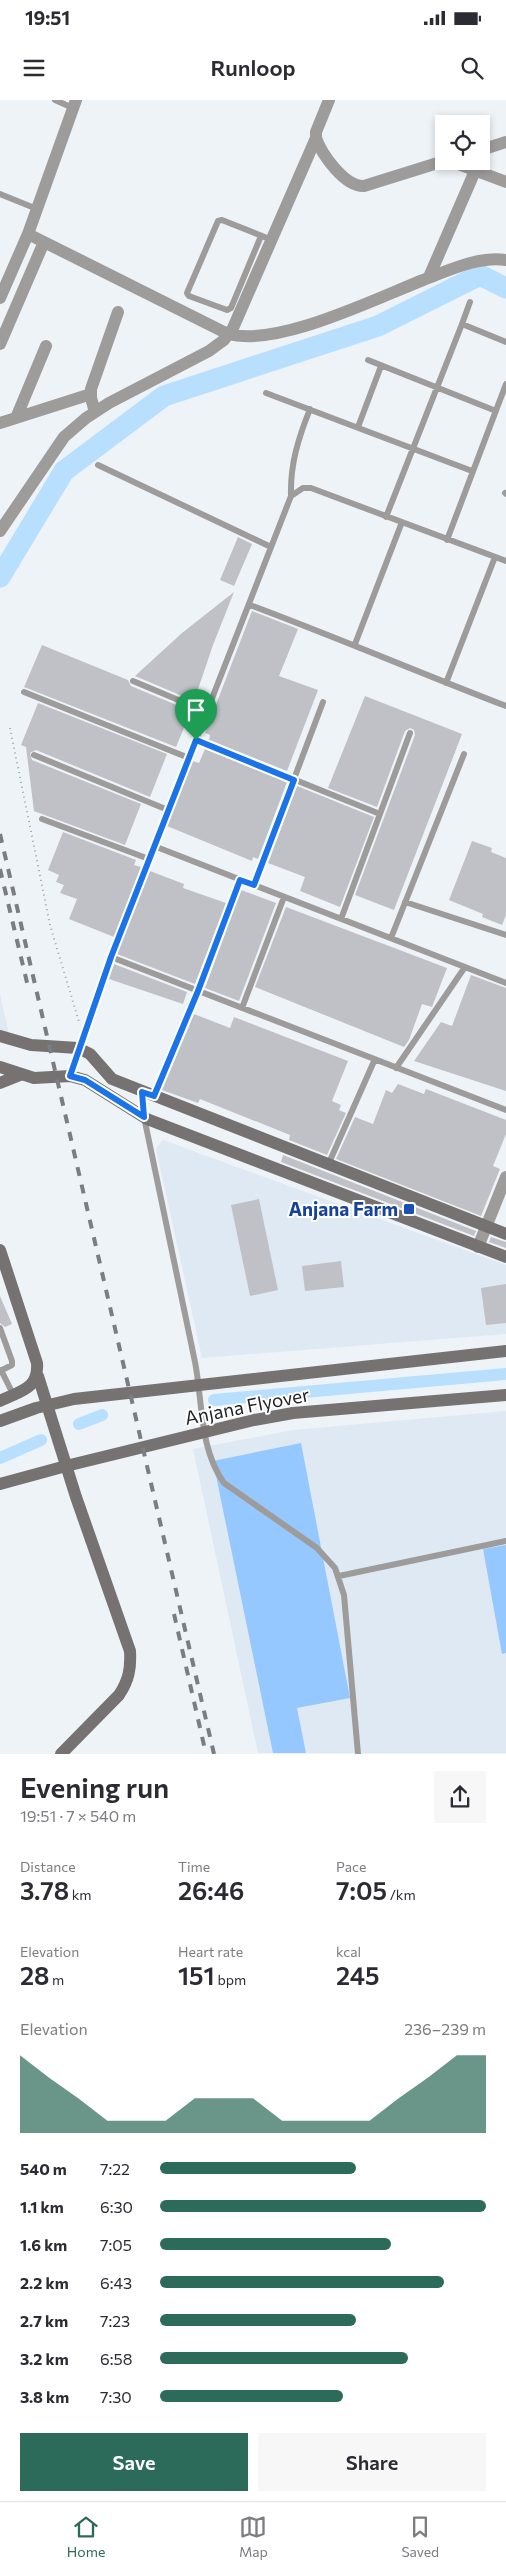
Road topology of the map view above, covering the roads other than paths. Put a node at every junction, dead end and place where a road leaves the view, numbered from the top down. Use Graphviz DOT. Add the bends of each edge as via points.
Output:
graph roads {
  1 [pos="55,100"];
  2 [pos="329,100"];
  3 [pos="75,104"];
  4 [pos="316,138"];
  5 [pos="506,142"];
  6 [pos="490,147"];
  7 [pos="435,164"];
  8 [pos="475,171"];
  9 [pos="506,182"];
  10 [pos="0,194"];
  11 [pos="37,209"];
  12 [pos="28,234"];
  13 [pos="266,238"];
  14 [pos="44,242"];
  15 [pos="506,260"];
  16 [pos="429,277"];
  17 [pos="0,298"];
  18 [pos="470,302"];
  19 [pos="118,312"];
  20 [pos="462,324"];
  21 [pos="228,334"];
  22 [pos="506,342"];
  23 [pos="0,344"];
  24 [pos="46,346"];
  25 [pos="368,360"];
  26 [pos="381,366"];
  27 [pos="506,384"];
  28 [pos="436,387"];
  29 [pos="266,393"];
  30 [pos="91,394"];
  31 [pos="310,409"];
  32 [pos="496,411"];
  33 [pos="95,412"];
  34 [pos="16,418"];
  35 [pos="0,423"];
  36 [pos="358,427"];
  37 [pos="412,448"];
  38 [pos="98,465"];
  39 [pos="472,471"];
  40 [pos="291,496"];
  41 [pos="386,517"];
  42 [pos="402,522"];
  43 [pos="0,531"];
  44 [pos="448,540"];
  45 [pos="271,547"];
  46 [pos="495,557"];
  47 [pos="506,561"];
  48 [pos="250,605"];
  49 [pos="355,644"];
  50 [pos="133,681"];
  51 [pos="446,683"];
  52 [pos="24,692"];
  53 [pos="323,702"];
  54 [pos="506,706"];
  55 [pos="207,712"];
  56 [pos="410,733"];
  57 [pos="196,740"];
  58 [pos="464,754"];
  59 [pos="34,755"];
  60 [pos="189,758"];
  61 [pos="294,780"];
  62 [pos="168,810"];
  63 [pos="380,814"];
  64 [pos="42,818"];
  65 [pos="154,846"];
  66 [pos="149,859"];
  67 [pos="240,880"];
  68 [pos="254,885"];
  69 [pos="284,897"];
  70 [pos="405,902"];
  71 [pos="341,919"];
  72 [pos="506,935"];
  73 [pos="391,938"];
  74 [pos="111,957"];
  75 [pos="465,967"];
  76 [pos="506,983"];
  77 [pos="198,991"];
  78 [pos="242,1008"];
  79 [pos="0,1036"];
  80 [pos="81,1043"];
  81 [pos="374,1059"];
  82 [pos="0,1067"];
  83 [pos="396,1068"];
  84 [pos="20,1075"];
  85 [pos="70,1076"];
  86 [pos="0,1083"];
  87 [pos="148,1094"];
  88 [pos="506,1110"];
  89 [pos="144,1117"];
  90 [pos="328,1165"];
  91 [pos="506,1177"];
  92 [pos="486,1227"];
  93 [pos="505,1231"];
  94 [pos="478,1247"];
  95 [pos="0,1250"];
  96 [pos="506,1257"];
  97 [pos="0,1328"];
  98 [pos="506,1351"];
  99 [pos="1,1370"];
  100 [pos="38,1376"];
  101 [pos="13,1394"];
  102 [pos="506,1395"];
  103 [pos="0,1401"];
  104 [pos="0,1421"];
  105 [pos="0,1484"];
  106 [pos="506,1541"];
  107 [pos="339,1576"];
  108 [pos="61,1754"];
  109 [pos="358,1754"];
  1 -- 3 [label="lane"];
  2 -- 4 [label="street"];
  3 -- 11 [label="street"];
  4 -- 7 [label="street" via="342,177 356,186"];
  4 -- 13 [label="street"];
  5 -- 6 [label="street"];
  8 -- 9 [label="street"];
  8 -- 16 [label="street"];
  10 -- 11 [label="lane"];
  11 -- 12 [label="street"];
  12 -- 14 [label="street"];
  12 -- 17 [label="street"];
  13 -- 13 [label="lane" via="218,221 189,296 227,310 231,308"];
  13 -- 21 [label="street"];
  14 -- 21 [label="street"];
  14 -- 23 [label="street"];
  15 -- 16 [label="street" via="464,264"];
  16 -- 21 [label="street" via="318,321 269,336 238,337"];
  18 -- 20 [label="lane"];
  19 -- 30 [label="street"];
  20 -- 22 [label="lane"];
  20 -- 28 [label="lane"];
  21 -- 33 [label="street" via="209,351"];
  24 -- 34 [label="street"];
  25 -- 26 [label="lane"];
  26 -- 28 [label="lane"];
  26 -- 36 [label="lane"];
  27 -- 32 [label="lane"];
  28 -- 32 [label="lane"];
  28 -- 37 [label="lane"];
  29 -- 31 [label="lane"];
  30 -- 33 [label="street"];
  30 -- 34 [label="street"];
  31 -- 36 [label="lane"];
  31 -- 40 [label="lane" via="294,454"];
  32 -- 39 [label="lane"];
  33 -- 43 [label="street" via="64,437"];
  34 -- 35 [label="street"];
  36 -- 37 [label="lane"];
  37 -- 39 [label="lane"];
  37 -- 41 [label="lane"];
  38 -- 45 [label="lane"];
  39 -- 44 [label="lane"];
  40 -- 41 [label="lane" via="304,488 311,488"];
  40 -- 45 [label="lane"];
  41 -- 42 [label="lane"];
  42 -- 44 [label="lane"];
  42 -- 49 [label="lane"];
  44 -- 46 [label="lane"];
  45 -- 48 [label="lane"];
  46 -- 47 [label="lane"];
  46 -- 51 [label="lane"];
  48 -- 49 [label="lane"];
  48 -- 55 [label="lane"];
  49 -- 51 [label="lane"];
  50 -- 55 [label="lane"];
  51 -- 54 [label="lane"];
  52 -- 60 [label="lane"];
  53 -- 61 [label="lane"];
  55 -- 57 [label="lane"];
  56 -- 63 [label="lane"];
  57 -- 60 [label="lane"];
  57 -- 61 [label="lane"];
  58 -- 70 [label="lane"];
  59 -- 62 [label="lane"];
  60 -- 62 [label="lane"];
  61 -- 63 [label="lane"];
  61 -- 68 [label="lane"];
  62 -- 65 [label="lane"];
  63 -- 71 [label="lane"];
  64 -- 66 [label="lane"];
  65 -- 66 [label="lane"];
  65 -- 67 [label="lane"];
  66 -- 74 [label="lane"];
  67 -- 68 [label="lane"];
  67 -- 77 [label="lane"];
  68 -- 69 [label="lane"];
  69 -- 71 [label="lane"];
  69 -- 78 [label="lane"];
  70 -- 72 [label="lane"];
  70 -- 73 [label="lane"];
  71 -- 73 [label="lane"];
  73 -- 75 [label="lane"];
  74 -- 77 [label="lane"];
  74 -- 80 [label="lane"];
  75 -- 76 [label="lane"];
  75 -- 83 [label="lane"];
  77 -- 78 [label="lane"];
  77 -- 87 [label="lane"];
  78 -- 81 [label="lane"];
  79 -- 80 [label="main road" via="31,1045"];
  80 -- 85 [label="lane"];
  80 -- 87 [label="main road" via="112,1079"];
  81 -- 83 [label="lane"];
  81 -- 90 [label="lane"];
  82 -- 84 [label="main road"];
  83 -- 88 [label="lane"];
  84 -- 85 [label="main road" via="34,1078"];
  84 -- 86 [label="main road"];
  85 -- 89 [label="main road" via="85,1080"];
  87 -- 89 [label="lane"];
  87 -- 90 [label="main road"];
  89 -- 94 [label="main road"];
  89 -- 107 [label="lane" via="195,1365 211,1460 224,1483 317,1548"];
  90 -- 92 [label="main road"];
  91 -- 92 [label="street"];
  92 -- 93 [label="main road"];
  92 -- 94 [label="street"];
  94 -- 96 [label="main road"];
  95 -- 100 [label="main road" via="37,1363"];
  97 -- 99 [label="lane" via="12,1361 12,1365"];
  98 -- 104 [label="main road, Anjana Flyover" via="74,1399"];
  99 -- 101 [label="lane"];
  100 -- 101 [label="main road" via="32,1384"];
  100 -- 108 [label="main road" via="130,1651 131,1668 119,1695"];
  101 -- 103 [label="main road"];
  102 -- 105 [label="main road, Anjana Flyover" via="285,1414"];
  106 -- 107 [label="lane"];
  107 -- 109 [label="lane" via="344,1596"];
}
